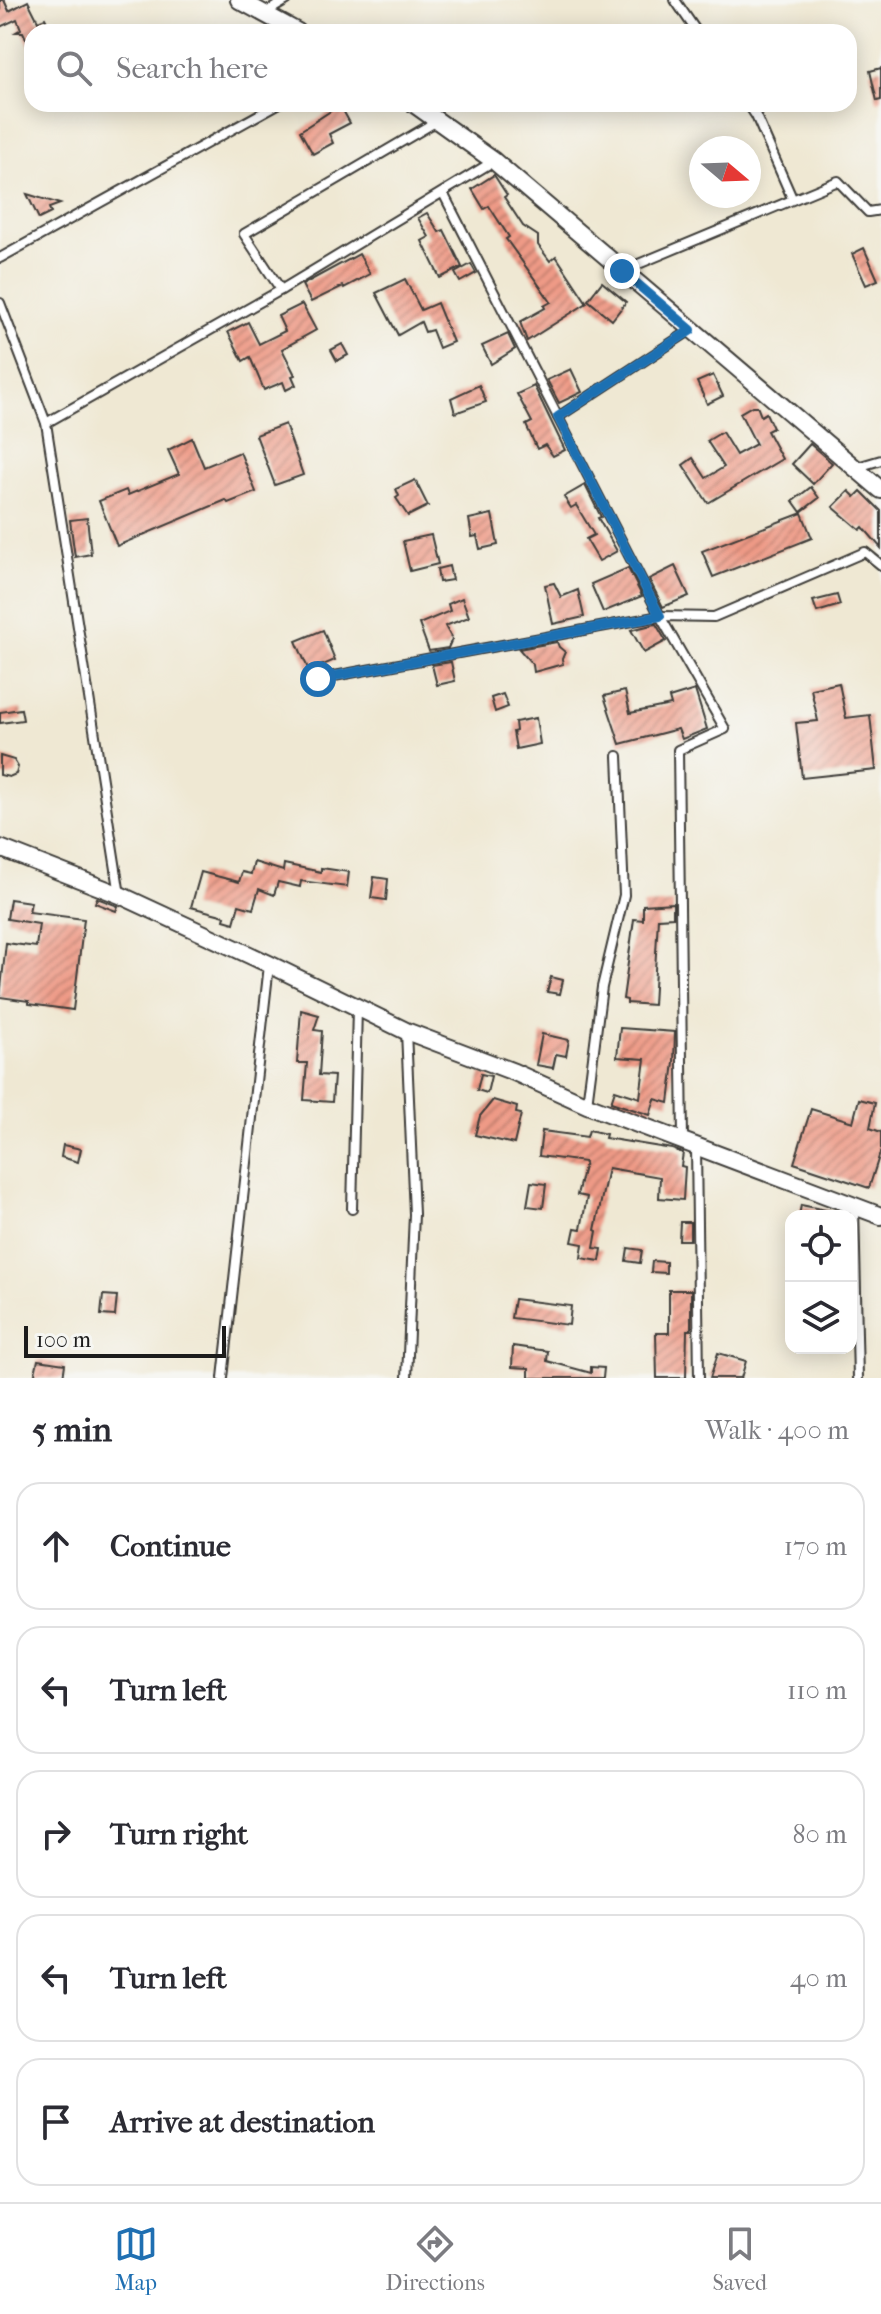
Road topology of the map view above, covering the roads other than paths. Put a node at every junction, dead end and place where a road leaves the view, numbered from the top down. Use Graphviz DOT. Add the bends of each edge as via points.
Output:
graph roads {
  1 [pos="239,0"];
  2 [pos="287,0"];
  3 [pos="675,0"];
  4 [pos="265,13"];
  5 [pos="284,24"];
  6 [pos="692,24"];
  7 [pos="264,112"];
  8 [pos="425,112"];
  9 [pos="753,112"];
  10 [pos="438,121"];
  11 [pos="494,161"];
  12 [pos="443,193"];
  13 [pos="792,198"];
  14 [pos="881,210"];
  15 [pos="0,258"];
  16 [pos="622,271"];
  17 [pos="281,290"];
  18 [pos="0,303"];
  19 [pos="691,330"];
  20 [pos="558,417"];
  21 [pos="46,423"];
  22 [pos="881,460"];
  23 [pos="854,468"];
  24 [pos="881,490"];
  25 [pos="881,565"];
  26 [pos="660,616"];
  27 [pos="318,679"];
  28 [pos="618,756"];
  29 [pos="0,848"];
  30 [pos="120,895"];
  31 [pos="269,964"];
  32 [pos="357,1007"];
  33 [pos="406,1031"];
  34 [pos="587,1105"];
  35 [pos="690,1143"];
  36 [pos="854,1207"];
  37 [pos="352,1209"];
  38 [pos="881,1216"];
  39 [pos="223,1378"];
  40 [pos="407,1378"];
  41 [pos="699,1378"];
  42 [pos="858,1378"];
  1 -- 4 [label="street"];
  2 -- 4 [label="lane"];
  3 -- 6 [label="lane"];
  4 -- 5 [label="street"];
  7 -- 15 [label="lane"];
  8 -- 10 [label="street"];
  9 -- 13 [label="lane"];
  10 -- 11 [label="street"];
  10 -- 17 [label="lane" via="244,234"];
  11 -- 12 [label="lane"];
  11 -- 16 [label="street"];
  12 -- 17 [label="lane"];
  12 -- 20 [label="lane"];
  13 -- 14 [label="lane" via="838,181 868,212"];
  13 -- 16 [label="lane"];
  16 -- 19 [label="street"];
  17 -- 21 [label="lane"];
  18 -- 21 [label="lane"];
  19 -- 20 [label="lane"];
  19 -- 23 [label="street"];
  20 -- 26 [label="lane"];
  21 -- 30 [label="lane"];
  22 -- 23 [label="lane"];
  23 -- 24 [label="street"];
  25 -- 26 [label="lane" via="865,552 714,617"];
  26 -- 27 [label="lane"];
  26 -- 35 [label="lane" via="725,729 678,750"];
  28 -- 34 [label="lane" via="624,895 602,987"];
  29 -- 30 [label="street"];
  30 -- 31 [label="street"];
  31 -- 32 [label="street"];
  31 -- 39 [label="lane"];
  32 -- 33 [label="street"];
  32 -- 37 [label="lane"];
  33 -- 34 [label="street"];
  33 -- 40 [label="lane" via="414,1214"];
  34 -- 35 [label="street"];
  35 -- 36 [label="street"];
  35 -- 41 [label="lane"];
  36 -- 38 [label="street"];
  36 -- 42 [label="lane"];
}
